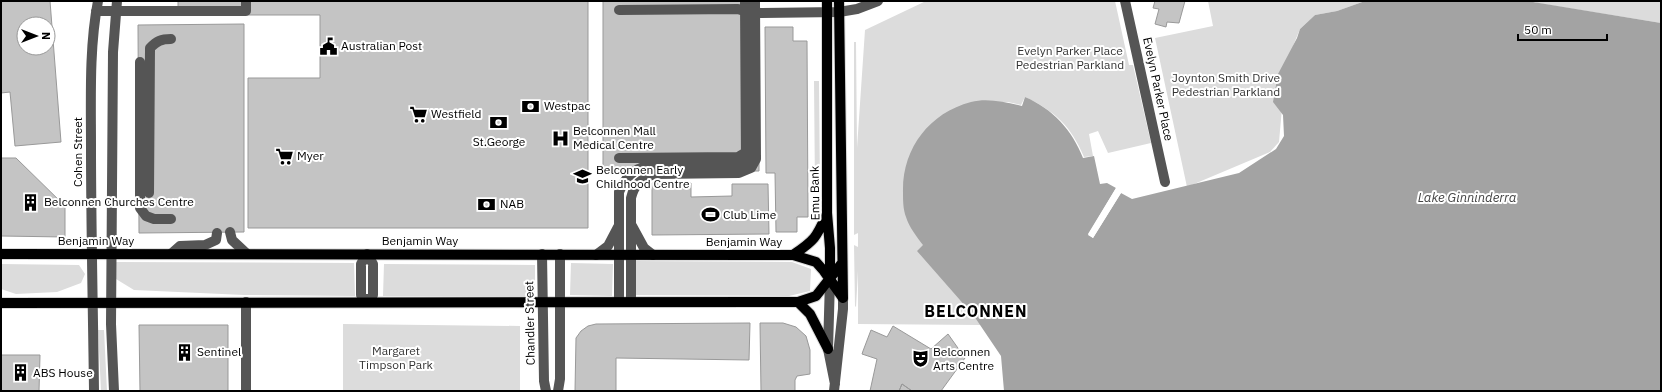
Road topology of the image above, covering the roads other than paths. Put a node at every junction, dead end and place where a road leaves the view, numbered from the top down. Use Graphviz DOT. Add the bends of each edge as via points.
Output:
graph roads {
  1 [pos="246,1"];
  2 [pos="827,1"];
  3 [pos="839,1"];
  4 [pos="878,1"];
  5 [pos="1125,1"];
  6 [pos="97,6"];
  7 [pos="116,6"];
  8 [pos="752,9"];
  9 [pos="619,10"];
  10 [pos="827,12"];
  11 [pos="839,12"];
  12 [pos="171,39"];
  13 [pos="140,62"];
  14 [pos="619,158"];
  15 [pos="1165,182"];
  16 [pos="149,193"];
  17 [pos="827,213"];
  18 [pos="171,219"];
  19 [pos="619,224"];
  20 [pos="631,224"];
  21 [pos="230,232"];
  22 [pos="217,233"];
  23 [pos="1,254"];
  24 [pos="92,254"];
  25 [pos="112,254"];
  26 [pos="171,254"];
  27 [pos="247,254"];
  28 [pos="367,254"];
  29 [pos="542,254"];
  30 [pos="560,254"];
  31 [pos="596,255"];
  32 [pos="619,255"];
  33 [pos="631,255"];
  34 [pos="653,255"];
  35 [pos="793,255"];
  36 [pos="842,263"];
  37 [pos="830,280"];
  38 [pos="843,298"];
  39 [pos="619,301"];
  40 [pos="631,301"];
  41 [pos="93,302"];
  42 [pos="112,302"];
  43 [pos="246,302"];
  44 [pos="367,302"];
  45 [pos="543,302"];
  46 [pos="560,302"];
  47 [pos="798,302"];
  48 [pos="1,303"];
  49 [pos="828,349"];
  50 [pos="834,387"];
  51 [pos="94,391"];
  52 [pos="114,391"];
  53 [pos="246,391"];
  54 [pos="546,391"];
  55 [pos="558,391"];
  1 -- 7 [label="street" via="246,11"];
  2 -- 10 [label="main road, Emu Bank"];
  3 -- 11 [label="main road, Emu Bank"];
  4 -- 11 [label="street" via="857,10"];
  5 -- 15 [label="street, Evelyn Parker Place"];
  6 -- 7 [label="street"];
  6 -- 24 [label="street, Cohen Street" via="92,47"];
  7 -- 25 [label="street" via="113,52"];
  8 -- 9 [label="street"];
  8 -- 10 [label="street"];
  8 -- 14 [label="street" via="754,144 751,150 738,157"];
  8 -- 19 [label="street" via="746,160 739,165 655,165 636,170 630,174 619,192"];
  8 -- 20 [label="street" via="756,159 751,168 739,173 655,174 646,177 632,192"];
  10 -- 11 [label="street"];
  10 -- 17 [label="main road, Emu Bank"];
  11 -- 36 [label="main road, Emu Bank"];
  12 -- 16 [label="street" via="157,41 150,48"];
  13 -- 18 [label="street" via="140,208 146,216 154,219"];
  17 -- 35 [label="main road" via="818,235"];
  17 -- 37 [label="main road, Emu Bank"];
  19 -- 31 [label="street" via="608,246"];
  19 -- 32 [label="street"];
  20 -- 33 [label="street"];
  20 -- 34 [label="street" via="644,248"];
  21 -- 27 [label="street" via="232,240"];
  22 -- 26 [label="street" via="216,240 205,245 180,246"];
  23 -- 24 [label="main road, Benjamin Way"];
  24 -- 25 [label="main road, Benjamin Way"];
  24 -- 41 [label="street, Cohen Street"];
  25 -- 26 [label="main road, Benjamin Way"];
  25 -- 42 [label="street"];
  26 -- 27 [label="main road, Benjamin Way"];
  27 -- 28 [label="main road, Benjamin Way"];
  28 -- 29 [label="main road, Benjamin Way"];
  28 -- 44 [label="street" via="373,264 373,295"];
  29 -- 30 [label="main road, Benjamin Way"];
  29 -- 45 [label="street, Chandler Street"];
  30 -- 31 [label="main road, Benjamin Way"];
  30 -- 46 [label="street"];
  31 -- 32 [label="main road, Benjamin Way"];
  32 -- 33 [label="main road, Benjamin Way"];
  32 -- 39 [label="street"];
  33 -- 34 [label="main road, Benjamin Way"];
  33 -- 40 [label="street"];
  34 -- 35 [label="main road, Benjamin Way"];
  35 -- 37 [label="main road, Benjamin Way" via="816,262"];
  36 -- 37 [label="main road"];
  36 -- 38 [label="main road, Emu Bank"];
  37 -- 38 [label="main road, Benjamin Way"];
  37 -- 47 [label="main road" via="816,296"];
  37 -- 49 [label="street, Emu Bank"];
  38 -- 50 [label="street, Emu Bank"];
  39 -- 40 [label="main road"];
  39 -- 46 [label="main road"];
  40 -- 47 [label="main road"];
  41 -- 42 [label="main road"];
  41 -- 48 [label="main road"];
  41 -- 51 [label="street, Cohen Street"];
  42 -- 43 [label="main road"];
  42 -- 52 [label="street"];
  43 -- 44 [label="main road"];
  43 -- 53 [label="street"];
  44 -- 45 [label="main road"];
  45 -- 46 [label="main road"];
  45 -- 54 [label="street, Chandler Street"];
  46 -- 55 [label="street"];
  47 -- 49 [label="main road" via="810,314"];
  49 -- 50 [label="street, Emu Bank"];
}
